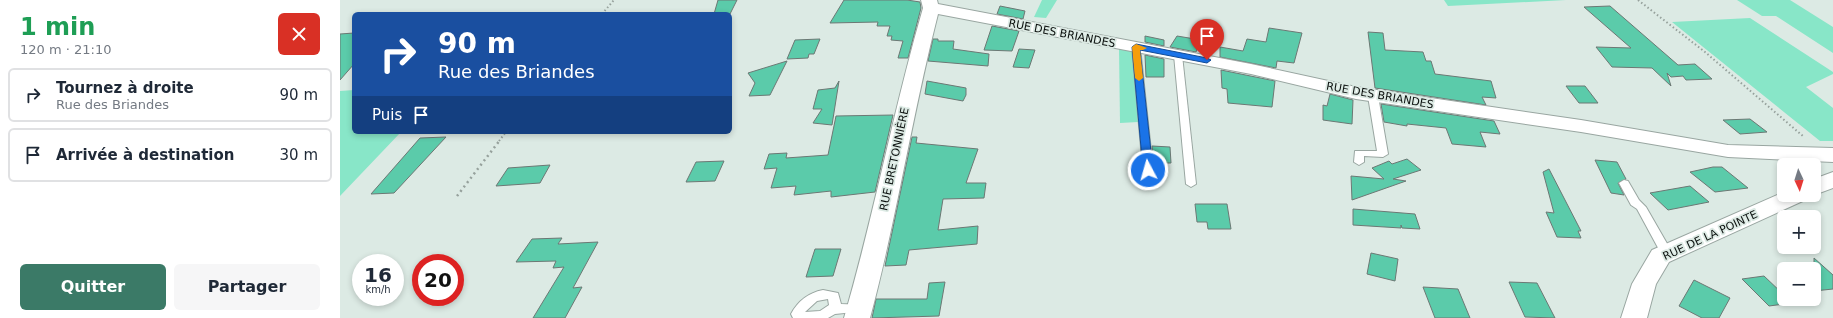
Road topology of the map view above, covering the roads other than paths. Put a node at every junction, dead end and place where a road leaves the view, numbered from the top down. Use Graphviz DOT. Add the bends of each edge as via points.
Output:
graph roads {
  1 [pos="930,4"];
  2 [pos="1136,47"];
  3 [pos="1178,55"];
  4 [pos="1373,96"];
  5 [pos="1829,155"];
  6 [pos="1359,162"];
  7 [pos="1148,170"];
  8 [pos="1624,183"];
  9 [pos="1191,184"];
  10 [pos="1782,202"];
  11 [pos="1667,254"];
  12 [pos="836,309"];
  13 [pos="858,313"];
  14 [pos="1634,318"];
  1 -- 2 [label="street, RUE DES BRIANDES"];
  1 -- 13 [label="street, RUE BRETONNIÈRE" via="868,279"];
  2 -- 3 [label="street, RUE DES BRIANDES"];
  2 -- 7 [label="lane"];
  3 -- 4 [label="street, RUE DES BRIANDES"];
  3 -- 9 [label="lane"];
  4 -- 5 [label="street, RUE DES BRIANDES" via="1581,126 1728,151"];
  4 -- 6 [label="lane" via="1383,154 1359,153"];
  8 -- 11 [label="lane" via="1635,202 1641,207"];
  10 -- 11 [label="street, RUE DE LA POINTE"];
  11 -- 14 [label="street, RUE DE LA POINTE" via="1660,256 1644,284"];
  12 -- 13 [label="lane"];
}
